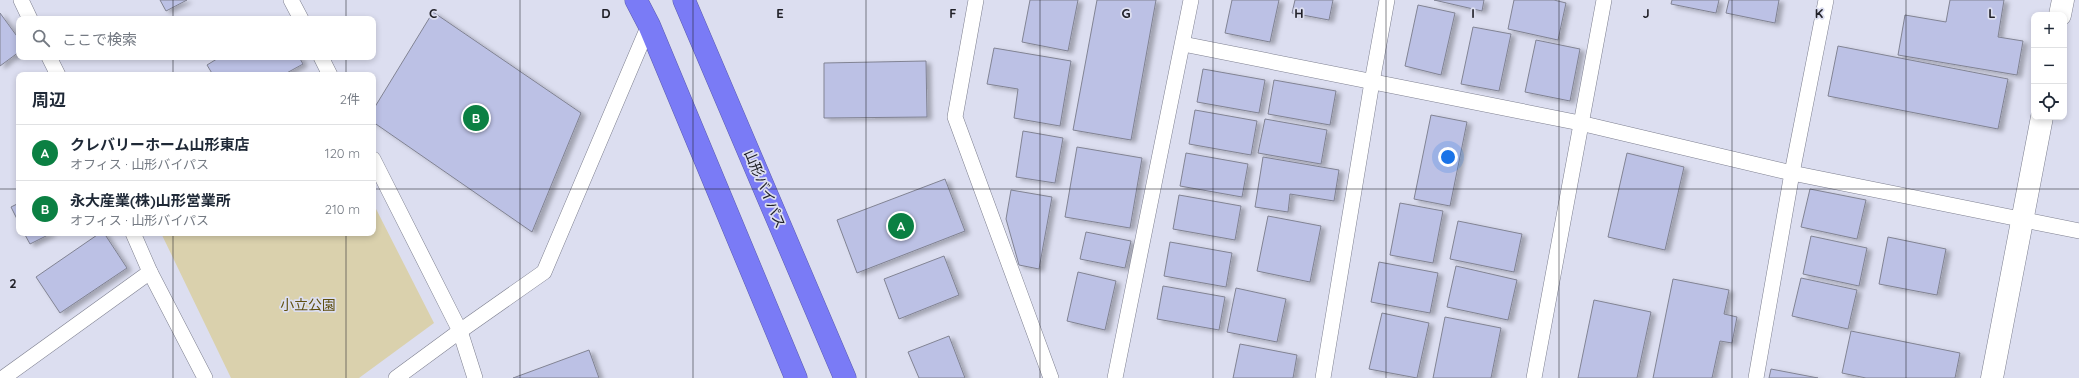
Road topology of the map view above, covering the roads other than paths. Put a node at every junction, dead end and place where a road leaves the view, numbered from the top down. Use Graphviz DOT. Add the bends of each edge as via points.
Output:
graph roads {
  1 [pos="21,0"];
  2 [pos="291,0"];
  3 [pos="636,0"];
  4 [pos="684,0"];
  5 [pos="976,0"];
  6 [pos="1191,0"];
  7 [pos="1387,0"];
  8 [pos="1604,0"];
  9 [pos="1826,0"];
  10 [pos="2063,0"];
  11 [pos="2061,12"];
  12 [pos="29,16"];
  13 [pos="299,16"];
  14 [pos="649,25"];
  15 [pos="1183,44"];
  16 [pos="50,60"];
  17 [pos="322,60"];
  18 [pos="56,72"];
  19 [pos="326,72"];
  20 [pos="1372,82"];
  21 [pos="2041,120"];
  22 [pos="1580,123"];
  23 [pos="376,165"];
  24 [pos="1792,172"];
  25 [pos="2023,220"];
  26 [pos="2079,231"];
  27 [pos="134,236"];
  28 [pos="150,272"];
  29 [pos="460,331"];
  30 [pos="3,378"];
  31 [pos="205,378"];
  32 [pos="396,378"];
  33 [pos="475,378"];
  34 [pos="796,378"];
  35 [pos="845,378"];
  36 [pos="1051,378"];
  37 [pos="1115,378"];
  38 [pos="1324,378"];
  39 [pos="1534,378"];
  40 [pos="1756,378"];
  41 [pos="1992,378"];
  1 -- 12 [label="lane"];
  2 -- 13 [label="lane"];
  3 -- 14 [label="highway"];
  4 -- 35 [label="highway, 山形バイパス"];
  5 -- 36 [label="lane" via="955,117"];
  6 -- 15 [label="lane"];
  7 -- 20 [label="lane"];
  8 -- 22 [label="lane"];
  9 -- 24 [label="lane"];
  10 -- 11 [label="street"];
  14 -- 29 [label="lane" via="544,272"];
  14 -- 34 [label="highway"];
  15 -- 20 [label="lane"];
  15 -- 37 [label="lane"];
  16 -- 18 [label="lane"];
  17 -- 19 [label="lane"];
  20 -- 22 [label="lane"];
  20 -- 38 [label="lane"];
  21 -- 25 [label="street"];
  22 -- 24 [label="lane"];
  22 -- 39 [label="lane"];
  23 -- 29 [label="lane"];
  24 -- 25 [label="lane"];
  24 -- 40 [label="lane"];
  25 -- 26 [label="lane"];
  25 -- 41 [label="street"];
  27 -- 28 [label="lane"];
  28 -- 30 [label="lane"];
  28 -- 31 [label="lane"];
  29 -- 32 [label="lane"];
  29 -- 33 [label="lane"];
}
